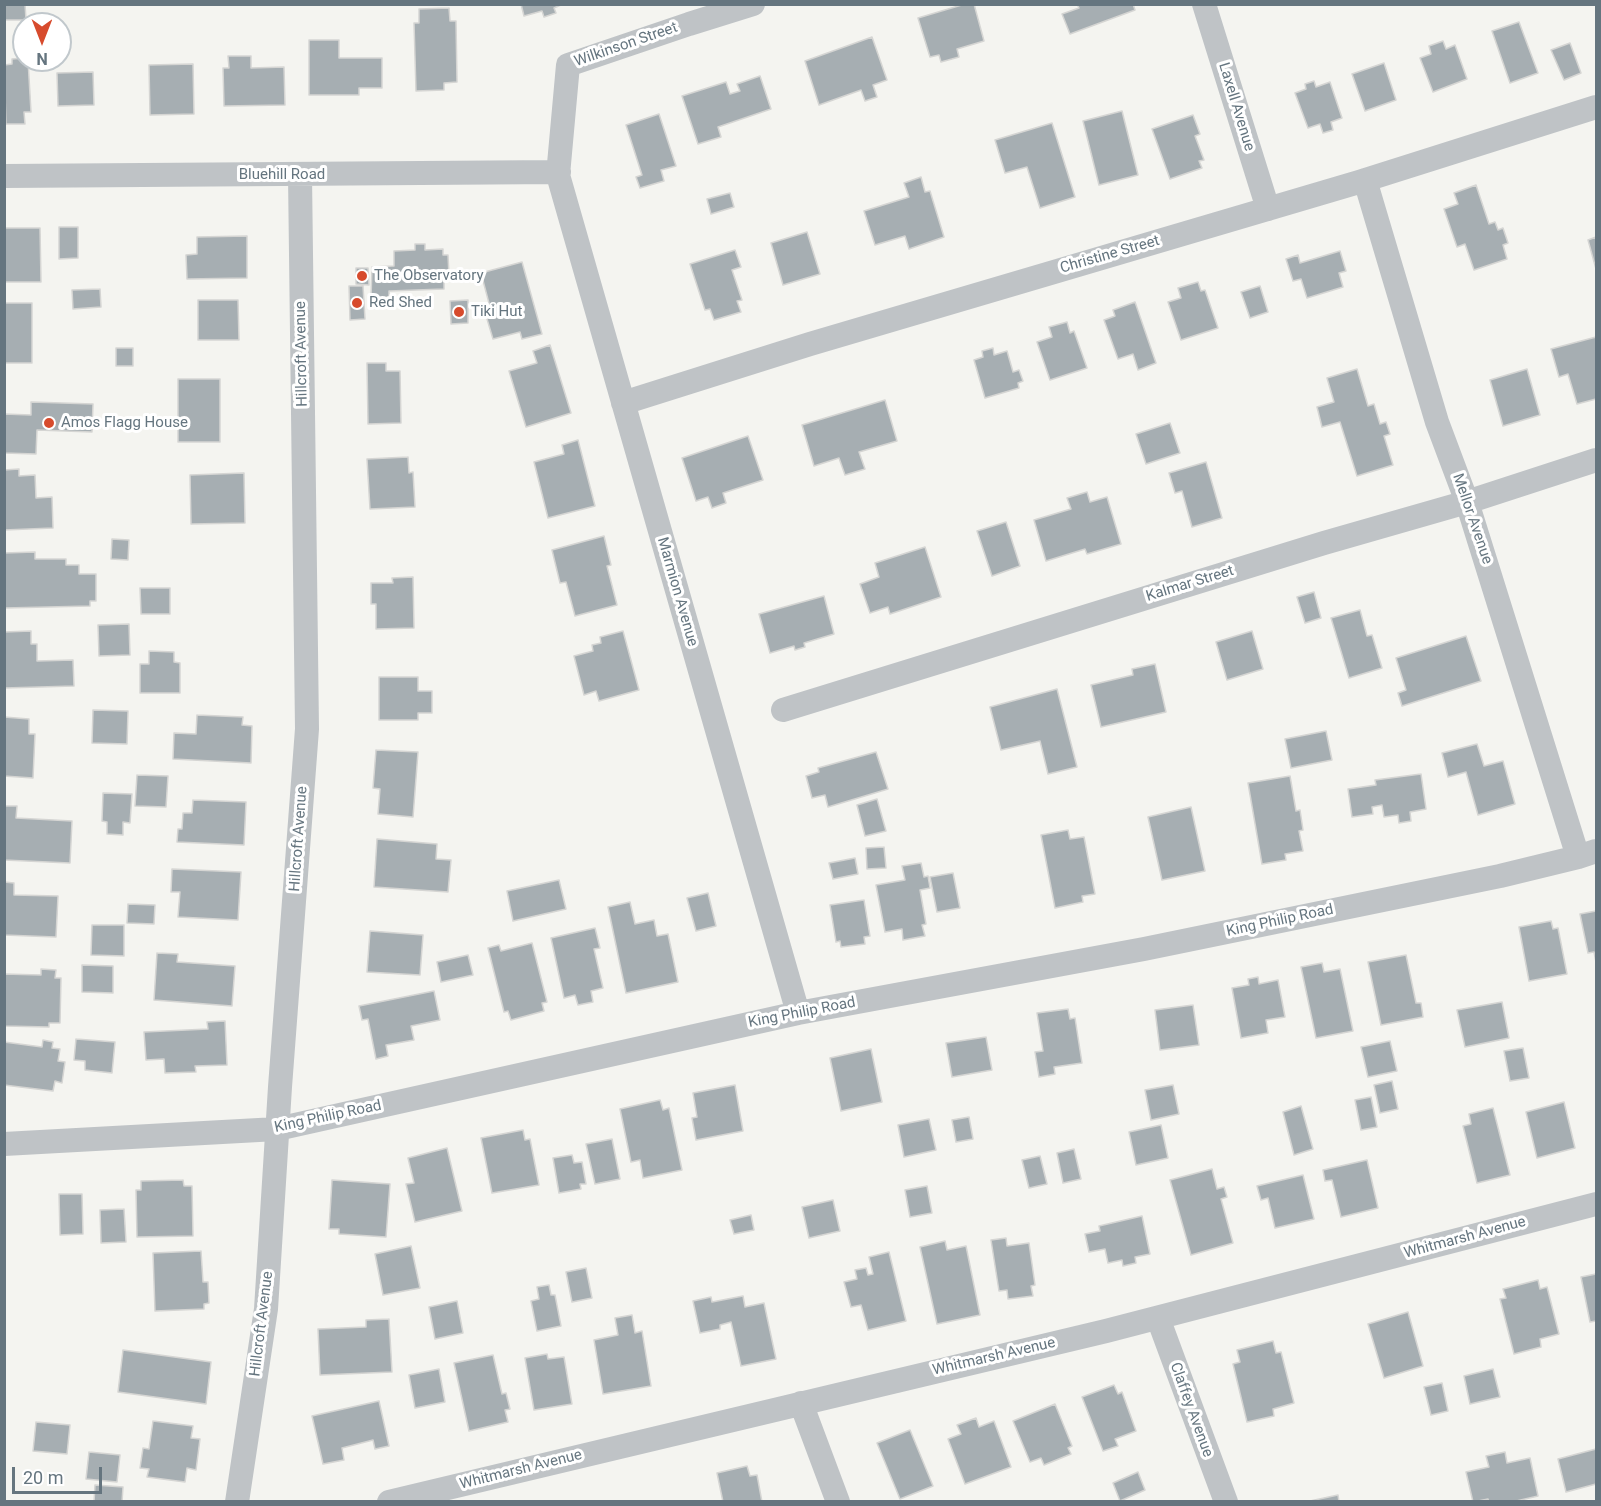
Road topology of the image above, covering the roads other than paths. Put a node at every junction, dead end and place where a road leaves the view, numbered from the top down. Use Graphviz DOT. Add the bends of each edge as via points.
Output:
graph roads {
  1 [pos="753,4"];
  2 [pos="1204,4"];
  3 [pos="1596,107"];
  4 [pos="559,171"];
  5 [pos="300,174"];
  6 [pos="4,176"];
  7 [pos="1365,180"];
  8 [pos="1268,209"];
  9 [pos="623,403"];
  10 [pos="1596,460"];
  11 [pos="1467,502"];
  12 [pos="783,710"];
  13 [pos="1587,854"];
  14 [pos="798,1013"];
  15 [pos="277,1129"];
  16 [pos="4,1144"];
  17 [pos="1596,1204"];
  18 [pos="1158,1318"];
  19 [pos="801,1403"];
  20 [pos="237,1502"];
  21 [pos="389,1502"];
  22 [pos="838,1502"];
  23 [pos="1226,1502"];
  1 -- 4 [label="street, Wilkinson Street" via="568,65"];
  2 -- 8 [label="street, Laxell Avenue"];
  3 -- 7 [label="street, Christine Street"];
  4 -- 5 [label="street, Bluehill Road"];
  4 -- 9 [label="street, Marmion Avenue"];
  5 -- 6 [label="street, Bluehill Road"];
  5 -- 15 [label="street, Hillcroft Avenue" via="307,729"];
  7 -- 8 [label="street, Christine Street"];
  7 -- 11 [label="street, Mellor Avenue" via="1437,422"];
  8 -- 9 [label="street, Christine Street"];
  9 -- 14 [label="street, Marmion Avenue"];
  10 -- 11 [label="street, Kalmar Street"];
  11 -- 12 [label="street, Kalmar Street"];
  11 -- 13 [label="street, Mellor Avenue"];
  13 -- 14 [label="street, King Philip Road" via="1468,883 1144,949"];
  14 -- 15 [label="street, King Philip Road"];
  15 -- 16 [label="street, King Philip Road"];
  15 -- 20 [label="street, Hillcroft Avenue" via="266,1309"];
  17 -- 18 [label="street, Whitmarsh Avenue"];
  18 -- 19 [label="street, Whitmarsh Avenue"];
  18 -- 23 [label="street, Claffey Avenue"];
  19 -- 21 [label="street, Whitmarsh Avenue"];
  19 -- 22 [label="street"];
}
